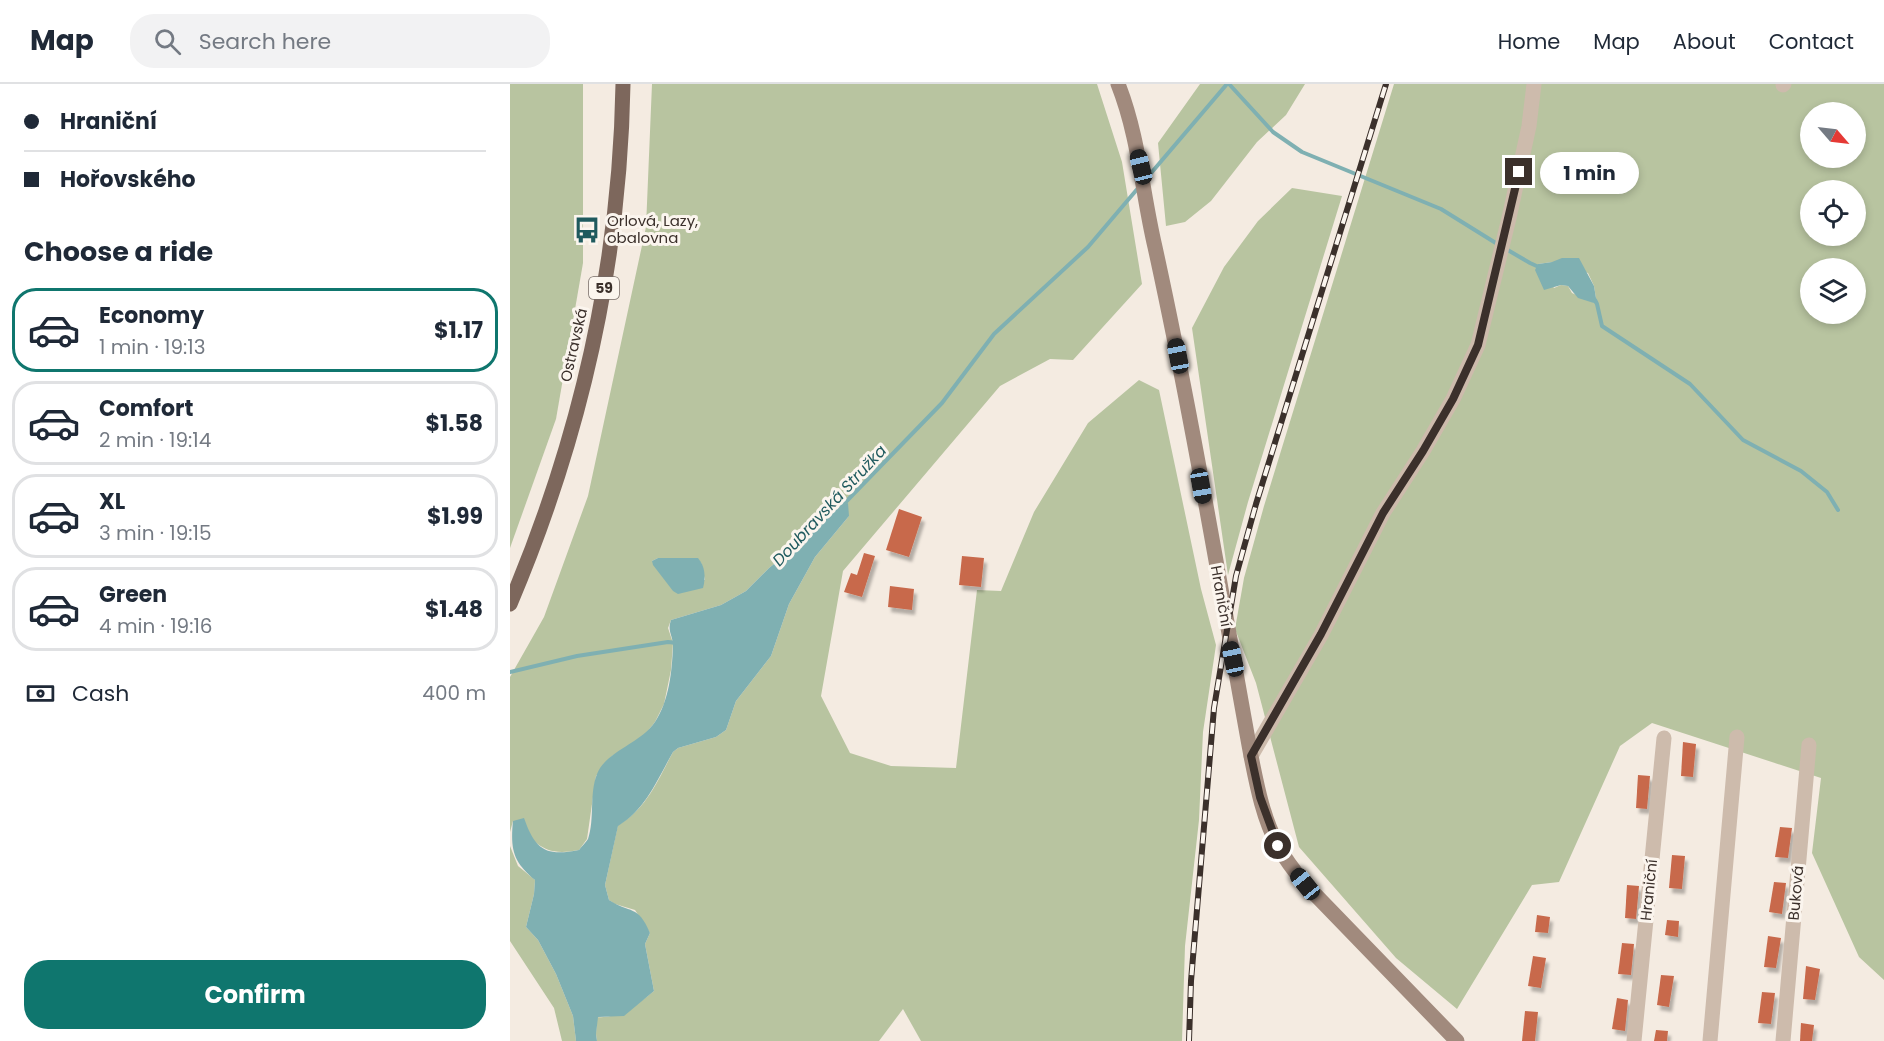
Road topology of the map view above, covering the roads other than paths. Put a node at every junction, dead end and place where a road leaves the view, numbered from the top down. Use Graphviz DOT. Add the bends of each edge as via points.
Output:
graph roads {
  1 [pos="623,84"];
  2 [pos="1118,84"];
  3 [pos="1534,84"];
  4 [pos="510,604"];
  5 [pos="1737,737"];
  6 [pos="1664,738"];
  7 [pos="1809,745"];
  8 [pos="1251,756"];
  9 [pos="1457,1041"];
  10 [pos="1634,1041"];
  11 [pos="1710,1041"];
  12 [pos="1784,1041"];
  1 -- 4 [label="main road, Ostravská / 59" via="621,154 601,309 554,487"];
  2 -- 8 [label="main road, Hraniční" via="1141,167"];
  3 -- 8 [label="street" via="1522,160 1478,345 1453,399 1383,513 1321,634"];
  5 -- 11 [label="street"];
  6 -- 10 [label="street, Hraniční"];
  7 -- 12 [label="street, Buková"];
  8 -- 9 [label="main road, Hraniční" via="1271,831 1295,872"];
}
